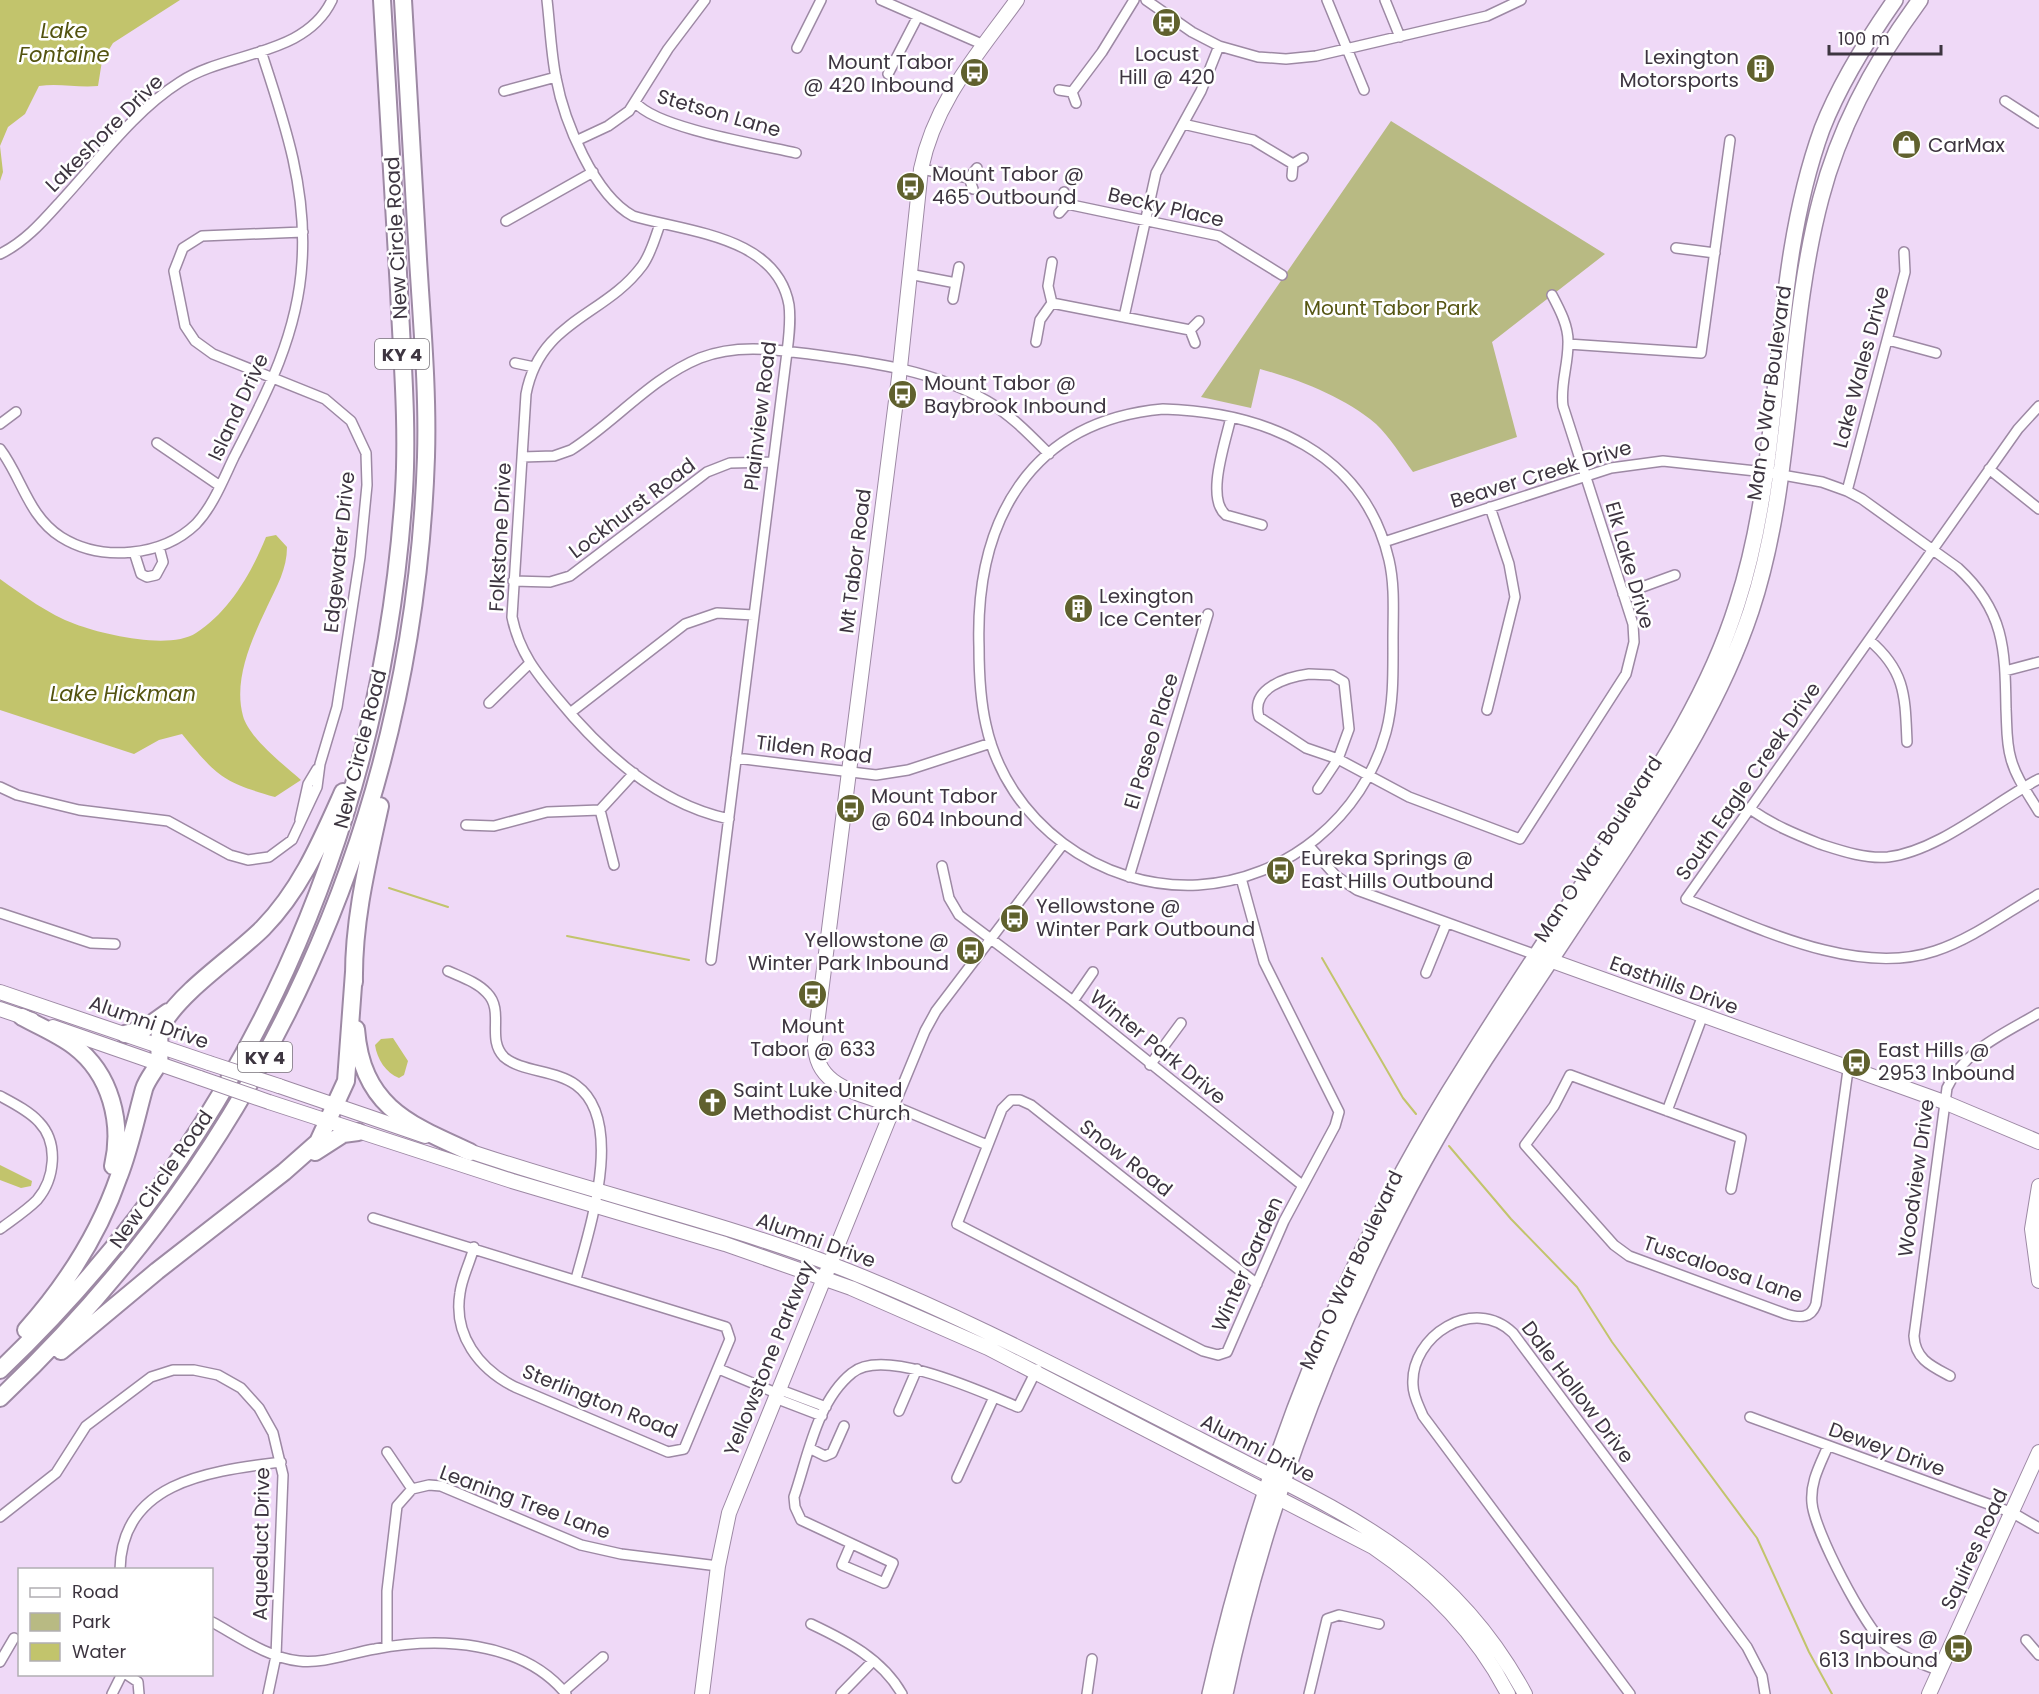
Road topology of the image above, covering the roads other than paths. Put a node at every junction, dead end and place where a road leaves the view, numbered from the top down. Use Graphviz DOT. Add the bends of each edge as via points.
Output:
graph roads {
  1 [pos="332,0"];
  2 [pos="382,0"];
  3 [pos="403,0"];
  4 [pos="547,0"];
  5 [pos="705,0"];
  6 [pos="821,0"];
  7 [pos="881,0"];
  8 [pos="1017,0"];
  9 [pos="1134,0"];
  10 [pos="1146,0"];
  11 [pos="1328,0"];
  12 [pos="1385,0"];
  13 [pos="1521,0"];
  14 [pos="1896,0"];
  15 [pos="1920,0"];
  16 [pos="918,16"];
  17 [pos="1400,37"];
  18 [pos="984,45"];
  19 [pos="1219,46"];
  20 [pos="797,48"];
  21 [pos="1348,49"];
  22 [pos="261,51"];
  23 [pos="888,74"];
  24 [pos="556,77"];
  25 [pos="1059,90"];
  26 [pos="1364,90"];
  27 [pos="504,91"];
  28 [pos="1072,92"];
  29 [pos="2005,101"];
  30 [pos="636,103"];
  31 [pos="1076,103"];
  32 [pos="2039,123"];
  33 [pos="1183,124"];
  34 [pos="578,140"];
  35 [pos="1730,140"];
  36 [pos="796,153"];
  37 [pos="1303,158"];
  38 [pos="1293,164"];
  39 [pos="977,168"];
  40 [pos="921,169"];
  41 [pos="593,172"];
  42 [pos="1292,176"];
  43 [pos="969,178"];
  44 [pos="973,189"];
  45 [pos="1064,192"];
  46 [pos="1067,204"];
  47 [pos="1059,213"];
  48 [pos="506,220"];
  49 [pos="1145,220"];
  50 [pos="660,224"];
  51 [pos="303,232"];
  52 [pos="1676,248"];
  53 [pos="1904,252"];
  54 [pos="1715,253"];
  55 [pos="0,254"];
  56 [pos="1052,262"];
  57 [pos="959,267"];
  58 [pos="909,274"];
  59 [pos="1282,275"];
  60 [pos="956,283"];
  61 [pos="1552,295"];
  62 [pos="953,298"];
  63 [pos="1052,303"];
  64 [pos="1124,317"];
  65 [pos="1199,321"];
  66 [pos="1190,330"];
  67 [pos="1888,340"];
  68 [pos="1036,342"];
  69 [pos="1195,343"];
  70 [pos="1568,344"];
  71 [pos="787,352"];
  72 [pos="1936,353"];
  73 [pos="515,363"];
  74 [pos="534,367"];
  75 [pos="900,367"];
  76 [pos="274,379"];
  77 [pos="2039,406"];
  78 [pos="16,412"];
  79 [pos="1231,417"];
  80 [pos="0,424"];
  81 [pos="157,443"];
  82 [pos="0,449"];
  83 [pos="1049,454"];
  84 [pos="522,457"];
  85 [pos="773,462"];
  86 [pos="1989,469"];
  87 [pos="1772,473"];
  88 [pos="1585,476"];
  89 [pos="220,486"];
  90 [pos="1847,491"];
  91 [pos="1490,507"];
  92 [pos="2039,509"];
  93 [pos="1262,525"];
  94 [pos="1384,542"];
  95 [pos="159,547"];
  96 [pos="1933,549"];
  97 [pos="134,552"];
  98 [pos="1675,575"];
  99 [pos="513,581"];
  100 [pos="1623,594"];
  101 [pos="1208,614"];
  102 [pos="754,615"];
  103 [pos="1869,640"];
  104 [pos="406,649"];
  105 [pos="2039,662"];
  106 [pos="529,664"];
  107 [pos="2005,671"];
  108 [pos="489,704"];
  109 [pos="375,707"];
  110 [pos="1487,710"];
  111 [pos="570,713"];
  112 [pos="1907,742"];
  113 [pos="991,743"];
  114 [pos="736,758"];
  115 [pos="1338,759"];
  116 [pos="849,771"];
  117 [pos="634,773"];
  118 [pos="1369,775"];
  119 [pos="2039,779"];
  120 [pos="0,787"];
  121 [pos="2024,787"];
  122 [pos="1318,789"];
  123 [pos="1750,809"];
  124 [pos="600,810"];
  125 [pos="2039,812"];
  126 [pos="729,819"];
  127 [pos="466,825"];
  128 [pos="1063,844"];
  129 [pos="1309,846"];
  130 [pos="614,866"];
  131 [pos="942,866"];
  132 [pos="1130,877"];
  133 [pos="1241,878"];
  134 [pos="2039,894"];
  135 [pos="0,913"];
  136 [pos="1446,924"];
  137 [pos="990,939"];
  138 [pos="115,944"];
  139 [pos="1536,955"];
  140 [pos="711,960"];
  141 [pos="1551,961"];
  142 [pos="448,971"];
  143 [pos="354,972"];
  144 [pos="1093,972"];
  145 [pos="1426,973"];
  146 [pos="0,992"];
  147 [pos="185,999"];
  148 [pos="1072,1001"];
  149 [pos="0,1009"];
  150 [pos="2039,1013"];
  151 [pos="1703,1015"];
  152 [pos="22,1017"];
  153 [pos="1181,1023"];
  154 [pos="125,1034"];
  155 [pos="158,1045"];
  156 [pos="159,1064"];
  157 [pos="1150,1065"];
  158 [pos="1848,1070"];
  159 [pos="0,1096"];
  160 [pos="1944,1102"];
  161 [pos="333,1105"];
  162 [pos="894,1106"];
  163 [pos="1667,1111"];
  164 [pos="327,1122"];
  165 [pos="358,1132"];
  166 [pos="2039,1142"];
  167 [pos="987,1145"];
  168 [pos="470,1152"];
  169 [pos="284,1172"];
  170 [pos="1302,1185"];
  171 [pos="2039,1186"];
  172 [pos="1731,1189"];
  173 [pos="595,1198"];
  174 [pos="373,1218"];
  175 [pos="0,1229"];
  176 [pos="474,1247"];
  177 [pos="828,1263"];
  178 [pos="823,1277"];
  179 [pos="576,1279"];
  180 [pos="2039,1281"];
  181 [pos="1257,1284"];
  182 [pos="58,1293"];
  183 [pos="0,1357"];
  184 [pos="1041,1359"];
  185 [pos="719,1369"];
  186 [pos="917,1369"];
  187 [pos="0,1370"];
  188 [pos="1035,1372"];
  189 [pos="1950,1376"];
  190 [pos="776,1393"];
  191 [pos="994,1397"];
  192 [pos="0,1398"];
  193 [pos="0,1402"];
  194 [pos="824,1411"];
  195 [pos="899,1411"];
  196 [pos="1750,1417"];
  197 [pos="844,1426"];
  198 [pos="1828,1446"];
  199 [pos="811,1449"];
  200 [pos="387,1452"];
  201 [pos="2039,1452"];
  202 [pos="281,1462"];
  203 [pos="957,1479"];
  204 [pos="1278,1484"];
  205 [pos="412,1489"];
  206 [pos="1265,1490"];
  207 [pos="2013,1514"];
  208 [pos="0,1517"];
  209 [pos="2039,1528"];
  210 [pos="851,1544"];
  211 [pos="718,1566"];
  212 [pos="120,1568"];
  213 [pos="213,1623"];
  214 [pos="811,1624"];
  215 [pos="1379,1624"];
  216 [pos="14,1638"];
  217 [pos="2026,1640"];
  218 [pos="387,1646"];
  219 [pos="2039,1654"];
  220 [pos="276,1656"];
  221 [pos="603,1657"];
  222 [pos="1092,1659"];
  223 [pos="873,1661"];
  224 [pos="0,1662"];
  225 [pos="1940,1671"];
  226 [pos="123,1676"];
  227 [pos="128,1676"];
  228 [pos="565,1692"];
  229 [pos="114,1693"];
  230 [pos="140,1694"];
  231 [pos="268,1694"];
  232 [pos="702,1694"];
  233 [pos="841,1694"];
  234 [pos="902,1694"];
  235 [pos="1088,1694"];
  236 [pos="1210,1694"];
  237 [pos="1225,1694"];
  238 [pos="1309,1694"];
  239 [pos="1508,1694"];
  240 [pos="1525,1694"];
  241 [pos="1629,1694"];
  242 [pos="1765,1694"];
  243 [pos="1929,1694"];
  1 -- 22 [label="street, Lakeshore Drive" via="311,27 287,42"];
  2 -- 109 [label="highway, New Circle Road / KY 4" via="404,388 404,489 389,629"];
  3 -- 104 [label="highway, New Circle Road / KY 4" via="426,453 422,526"];
  4 -- 24 [label="street, Plainview Road"];
  5 -- 30 [label="street" via="668,49"];
  6 -- 20 [label="street"];
  7 -- 16 [label="street"];
  8 -- 18 [label="street, Mt Tabor Road"];
  9 -- 28 [label="street"];
  10 -- 19 [label="street"];
  11 -- 21 [label="street"];
  12 -- 17 [label="street"];
  13 -- 17 [label="street" via="1487,16"];
  14 -- 87 [label="main road, Man O War Boulevard" via="1841,88 1823,127 1804,192 1793,249"];
  15 -- 87 [label="main road, Man O War Boulevard" via="1863,86 1827,177"];
  16 -- 18 [label="street"];
  16 -- 23 [label="street"];
  17 -- 21 [label="street"];
  18 -- 40 [label="street, Mt Tabor Road" via="938,112"];
  19 -- 21 [label="street" via="1270,59"];
  19 -- 33 [label="street"];
  21 -- 26 [label="street"];
  22 -- 51 [label="street, Island Drive" via="292,146"];
  22 -- 55 [label="street, Lakeshore Drive" via="204,69 168,90 32,232"];
  24 -- 27 [label="street"];
  24 -- 34 [label="street, Plainview Road"];
  25 -- 28 [label="street"];
  28 -- 31 [label="street"];
  29 -- 32 [label="street"];
  30 -- 34 [label="street" via="621,118"];
  30 -- 36 [label="street, Stetson Lane" via="645,112 671,122"];
  33 -- 38 [label="street" via="1253,140"];
  33 -- 49 [label="street" via="1158,167"];
  34 -- 41 [label="street, Plainview Road"];
  35 -- 54 [label="street"];
  37 -- 38 [label="street"];
  38 -- 42 [label="street"];
  39 -- 43 [label="street"];
  40 -- 43 [label="street"];
  40 -- 58 [label="street, Mt Tabor Road"];
  41 -- 48 [label="street"];
  41 -- 50 [label="street, Plainview Road" via="617,206 633,216"];
  43 -- 44 [label="street"];
  45 -- 46 [label="street"];
  46 -- 47 [label="street"];
  46 -- 49 [label="street, Becky Place"];
  49 -- 59 [label="street, Becky Place" via="1219,236"];
  49 -- 64 [label="street"];
  50 -- 71 [label="street, Plainview Road" via="736,244 768,265 788,304"];
  50 -- 74 [label="street, Folkstone Drive" via="641,267 555,337"];
  51 -- 76 [label="street, Island Drive" via="299,293"];
  51 -- 76 [label="street, Edgewater Drive" via="202,236 183,248 175,263 182,316 195,341 213,354"];
  52 -- 54 [label="street"];
  53 -- 67 [label="street, Lake Wales Drive" via="1905,272"];
  54 -- 70 [label="street" via="1701,353"];
  56 -- 63 [label="street" via="1048,286"];
  57 -- 60 [label="street"];
  58 -- 60 [label="street"];
  58 -- 75 [label="street, Mt Tabor Road"];
  60 -- 62 [label="street"];
  61 -- 70 [label="street, Elk Lake Drive" via="1564,320"];
  63 -- 64 [label="street"];
  63 -- 68 [label="street" via="1040,320"];
  64 -- 66 [label="street"];
  65 -- 66 [label="street"];
  66 -- 69 [label="street"];
  67 -- 72 [label="street"];
  67 -- 90 [label="street, Lake Wales Drive"];
  70 -- 88 [label="street, Elk Lake Drive" via="1563,406"];
  71 -- 75 [label="street"];
  71 -- 84 [label="street" via="735,349 701,358 666,377 571,450 554,456"];
  71 -- 85 [label="street, Plainview Road"];
  73 -- 74 [label="street"];
  74 -- 84 [label="street, Folkstone Drive" via="526,394"];
  75 -- 83 [label="street" via="987,401"];
  75 -- 116 [label="street, Mt Tabor Road"];
  76 -- 89 [label="street, Island Drive"];
  76 -- 120 [label="street, Edgewater Drive" via="325,399 339,409 356,429 367,460 352,619 333,722 320,764 308,784 292,840 279,852 248,860 230,855 168,821 79,810"];
  77 -- 86 [label="street, South Eagle Creek Drive"];
  78 -- 80 [label="street"];
  79 -- 83 [label="street" via="1180,409 1131,413 1081,431"];
  79 -- 93 [label="street" via="1216,500 1226,515"];
  79 -- 94 [label="street" via="1295,438 1332,463 1362,498"];
  81 -- 89 [label="street"];
  82 -- 97 [label="street, Island Drive" via="34,512 54,532 84,547"];
  83 -- 113 [label="street" via="1005,507 982,575 979,672"];
  84 -- 99 [label="street, Folkstone Drive"];
  85 -- 99 [label="street, Lockhurst Road" via="730,463 707,472 570,576 550,582"];
  85 -- 102 [label="street, Plainview Road"];
  86 -- 92 [label="street"];
  86 -- 96 [label="street, South Eagle Creek Drive"];
  87 -- 88 [label="street, Beaver Creek Drive" via="1663,461 1630,464"];
  87 -- 90 [label="street, Beaver Creek Drive"];
  87 -- 139 [label="main road, Man O War Boulevard" via="1746,574 1706,685 1678,738"];
  87 -- 141 [label="main road, Man O War Boulevard" via="1772,531 1740,643 1721,687 1664,787"];
  88 -- 91 [label="street, Beaver Creek Drive"];
  88 -- 100 [label="street, Elk Lake Drive"];
  89 -- 95 [label="street, Island Drive" via="195,525"];
  90 -- 96 [label="street, Beaver Creek Drive"];
  91 -- 94 [label="street, Beaver Creek Drive"];
  91 -- 110 [label="street" via="1509,564 1515,597"];
  94 -- 118 [label="street" via="1393,583 1392,694 1386,731"];
  95 -- 97 [label="street, Island Drive"];
  95 -- 97 [label="street" via="161,570 147,577 137,567"];
  96 -- 103 [label="street, South Eagle Creek Drive"];
  96 -- 107 [label="street, Beaver Creek Drive" via="1974,582 1991,606 2002,637"];
  98 -- 100 [label="street"];
  99 -- 106 [label="street, Folkstone Drive" via="512,617 517,640"];
  100 -- 118 [label="street, Elk Lake Drive" via="1634,632 1626,674 1520,839 1438,809"];
  101 -- 132 [label="street, El Paseo Place"];
  102 -- 111 [label="street" via="717,613 685,624"];
  102 -- 114 [label="street, Plainview Road"];
  103 -- 112 [label="street" via="1889,658 1902,683"];
  103 -- 123 [label="street, South Eagle Creek Drive"];
  104 -- 143 [label="highway" via="394,746 359,907"];
  104 -- 192 [label="highway, New Circle Road / KY 4" via="387,744 367,816 318,951 272,1045 212,1148 147,1238 58,1342"];
  105 -- 107 [label="street"];
  106 -- 108 [label="street"];
  106 -- 111 [label="street, Folkstone Drive"];
  107 -- 121 [label="street, Beaver Creek Drive" via="2009,749"];
  109 -- 147 [label="highway" via="351,774 302,878 264,927"];
  109 -- 187 [label="highway, New Circle Road / KY 4" via="352,795 320,891 291,961 241,1060 175,1166 120,1240"];
  111 -- 117 [label="street, Folkstone Drive" via="604,751"];
  113 -- 116 [label="street, Tilden Road" via="889,774"];
  113 -- 128 [label="street" via="1017,795"];
  114 -- 116 [label="street, Tilden Road"];
  114 -- 126 [label="street, Plainview Road"];
  115 -- 115 [label="street" via="1306,748 1262,720 1257,706 1264,692 1294,676 1332,675 1341,679 1348,729"];
  115 -- 118 [label="street"];
  115 -- 122 [label="street"];
  116 -- 162 [label="street, Mt Tabor Road" via="816,1058 822,1072 835,1082"];
  117 -- 124 [label="street"];
  117 -- 126 [label="street, Folkstone Drive" via="695,810"];
  118 -- 129 [label="street" via="1345,811"];
  119 -- 121 [label="street"];
  121 -- 123 [label="street" via="1924,846 1887,857 1833,848 1780,828"];
  121 -- 125 [label="street, Beaver Creek Drive"];
  123 -- 134 [label="street, South Eagle Creek Drive" via="1686,899 1842,955 1883,960 1937,950"];
  124 -- 127 [label="street" via="547,812 494,826"];
  124 -- 130 [label="street"];
  126 -- 140 [label="street, Plainview Road"];
  128 -- 132 [label="street" via="1101,867"];
  128 -- 137 [label="street, Yellowstone Parkway"];
  129 -- 133 [label="street"];
  129 -- 136 [label="street, Easthills Drive" via="1336,876 1357,890"];
  131 -- 137 [label="street, Winter Park Drive" via="952,907"];
  132 -- 133 [label="street" via="1183,885"];
  133 -- 170 [label="street, Winter Garden" via="1264,962 1339,1112"];
  135 -- 138 [label="street" via="92,943"];
  136 -- 139 [label="street, Easthills Drive"];
  136 -- 145 [label="street"];
  137 -- 148 [label="street, Winter Park Drive"];
  137 -- 162 [label="street, Yellowstone Parkway" via="930,1021"];
  139 -- 141 [label="street, Easthills Drive"];
  139 -- 204 [label="main road, Man O War Boulevard" via="1442,1103 1388,1200 1313,1361"];
  141 -- 151 [label="street, Easthills Drive"];
  141 -- 204 [label="main road, Man O War Boulevard" via="1484,1061 1392,1224"];
  142 -- 173 [label="street" via="477,984 491,997 496,1013 495,1039 503,1056 565,1078 589,1097 602,1129"];
  143 -- 161 [label="highway" via="346,1081 344,1091"];
  143 -- 168 [label="highway" via="358,1047 378,1093 386,1105 413,1126"];
  144 -- 148 [label="street"];
  146 -- 154 [label="street, Alumni Drive"];
  147 -- 154 [label="highway" via="144,1029"];
  147 -- 155 [label="highway" via="165,1022"];
  148 -- 157 [label="street, Winter Park Drive"];
  149 -- 152 [label="street, Alumni Drive"];
  150 -- 160 [label="street, Woodview Drive" via="1972,1053 1947,1088"];
  151 -- 158 [label="street, Easthills Drive"];
  151 -- 163 [label="street"];
  152 -- 156 [label="street, Alumni Drive"];
  152 -- 182 [label="highway" via="65,1040 87,1058 106,1086 117,1124 117,1148 109,1180"];
  153 -- 157 [label="street"];
  154 -- 155 [label="street, Alumni Drive"];
  155 -- 156 [label="highway"];
  155 -- 161 [label="street, Alumni Drive, bridge"];
  156 -- 164 [label="street, Alumni Drive, bridge"];
  156 -- 182 [label="highway" via="146,1083 110,1200 80,1260"];
  157 -- 170 [label="street, Winter Park Drive"];
  158 -- 160 [label="street, Easthills Drive"];
  158 -- 163 [label="street, Tuscaloosa Lane" via="1816,1304 1804,1316 1786,1314 1629,1256 1614,1245 1525,1145 1554,1106 1570,1075"];
  159 -- 175 [label="street" via="40,1123 53,1160 50,1178 38,1199"];
  160 -- 166 [label="street, Easthills Drive"];
  160 -- 189 [label="street, Woodview Drive" via="1914,1336 1915,1349 1922,1359"];
  161 -- 164 [label="highway"];
  161 -- 168 [label="street, Alumni Drive"];
  162 -- 167 [label="street"];
  162 -- 177 [label="street, Yellowstone Parkway"];
  163 -- 172 [label="street, Tuscaloosa Lane" via="1741,1138"];
  164 -- 165 [label="street, Alumni Drive"];
  164 -- 169 [label="highway" via="318,1142"];
  165 -- 169 [label="highway" via="338,1137"];
  165 -- 173 [label="street, Alumni Drive"];
  167 -- 181 [label="street, Snow Road" via="1005,1104 1025,1101"];
  167 -- 181 [label="street, Winter Garden" via="957,1224 1192,1345 1212,1354 1227,1352"];
  168 -- 173 [label="street, Alumni Drive"];
  169 -- 193 [label="highway"];
  170 -- 181 [label="street, Winter Garden"];
  171 -- 180 [label="street" via="2032,1228"];
  173 -- 177 [label="street, Alumni Drive" via="729,1230"];
  173 -- 178 [label="street, Alumni Drive"];
  173 -- 179 [label="street"];
  174 -- 176 [label="street"];
  176 -- 179 [label="street"];
  176 -- 185 [label="street, Sterlington Road" via="460,1292 459,1318 475,1357 503,1381 675,1453 687,1445"];
  177 -- 178 [label="street, Yellowstone Parkway"];
  177 -- 184 [label="street, Alumni Drive" via="949,1314"];
  178 -- 188 [label="street, Alumni Drive" via="951,1330"];
  178 -- 190 [label="street, Yellowstone Parkway"];
  179 -- 185 [label="street" via="723,1325 730,1339"];
  182 -- 183 [label="highway"];
  184 -- 188 [label="street"];
  184 -- 204 [label="street, Alumni Drive"];
  185 -- 190 [label="street"];
  186 -- 191 [label="street"];
  186 -- 194 [label="street" via="875,1365 853,1371"];
  186 -- 195 [label="street"];
  188 -- 191 [label="street" via="1018,1407"];
  188 -- 206 [label="street, Alumni Drive"];
  190 -- 194 [label="street"];
  190 -- 211 [label="street, Yellowstone Parkway" via="729,1513"];
  191 -- 203 [label="street"];
  194 -- 199 [label="street"];
  196 -- 198 [label="street, Dewey Drive"];
  197 -- 199 [label="street" via="832,1454"];
  198 -- 207 [label="street, Dewey Drive"];
  198 -- 225 [label="street" via="1813,1481 1812,1504 1845,1582 1881,1641 1895,1652"];
  199 -- 210 [label="street" via="794,1497 795,1507 801,1520"];
  200 -- 205 [label="street"];
  201 -- 207 [label="street, Squires Road"];
  202 -- 208 [label="street, Aqueduct Drive" via="267,1421 241,1388 205,1371 173,1370 141,1382 97,1416 79,1434 56,1473"];
  202 -- 212 [label="street" via="203,1475 160,1493 146,1504 129,1529"];
  202 -- 220 [label="street, Aqueduct Drive"];
  204 -- 206 [label="main road, Man O War Boulevard"];
  204 -- 237 [label="main road, Man O War Boulevard"];
  204 -- 239 [label="street, Alumni Drive" via="1414,1577 1460,1623"];
  204 -- 240 [label="street, Alumni Drive" via="1364,1525 1442,1582 1491,1639"];
  205 -- 211 [label="street, Leaning Tree Lane" via="441,1486 599,1550"];
  205 -- 218 [label="street, Leaning Tree Lane" via="400,1500 394,1514"];
  206 -- 236 [label="main road, Man O War Boulevard"];
  207 -- 209 [label="street, Dewey Drive"];
  207 -- 225 [label="street, Squires Road"];
  210 -- 210 [label="street" via="893,1563 884,1583 842,1565"];
  211 -- 232 [label="street, Yellowstone Parkway"];
  213 -- 220 [label="street"];
  214 -- 223 [label="street" via="851,1644"];
  215 -- 238 [label="street" via="1339,1615 1327,1619"];
  216 -- 224 [label="street"];
  217 -- 219 [label="street"];
  218 -- 220 [label="street" via="315,1661"];
  218 -- 228 [label="street" via="429,1641 493,1651 530,1666"];
  220 -- 231 [label="street, Aqueduct Drive"];
  221 -- 228 [label="street"];
  222 -- 235 [label="street"];
  223 -- 233 [label="street"];
  223 -- 234 [label="street"];
  225 -- 243 [label="street, Squires Road"];
  226 -- 229 [label="street"];
  227 -- 230 [label="street" via="138,1682"];
  241 -- 242 [label="street, Dale Hollow Drive" via="1423,1416 1413,1387 1415,1366 1446,1325 1478,1318 1499,1322 1513,1333 1747,1647 1759,1668"];
}
